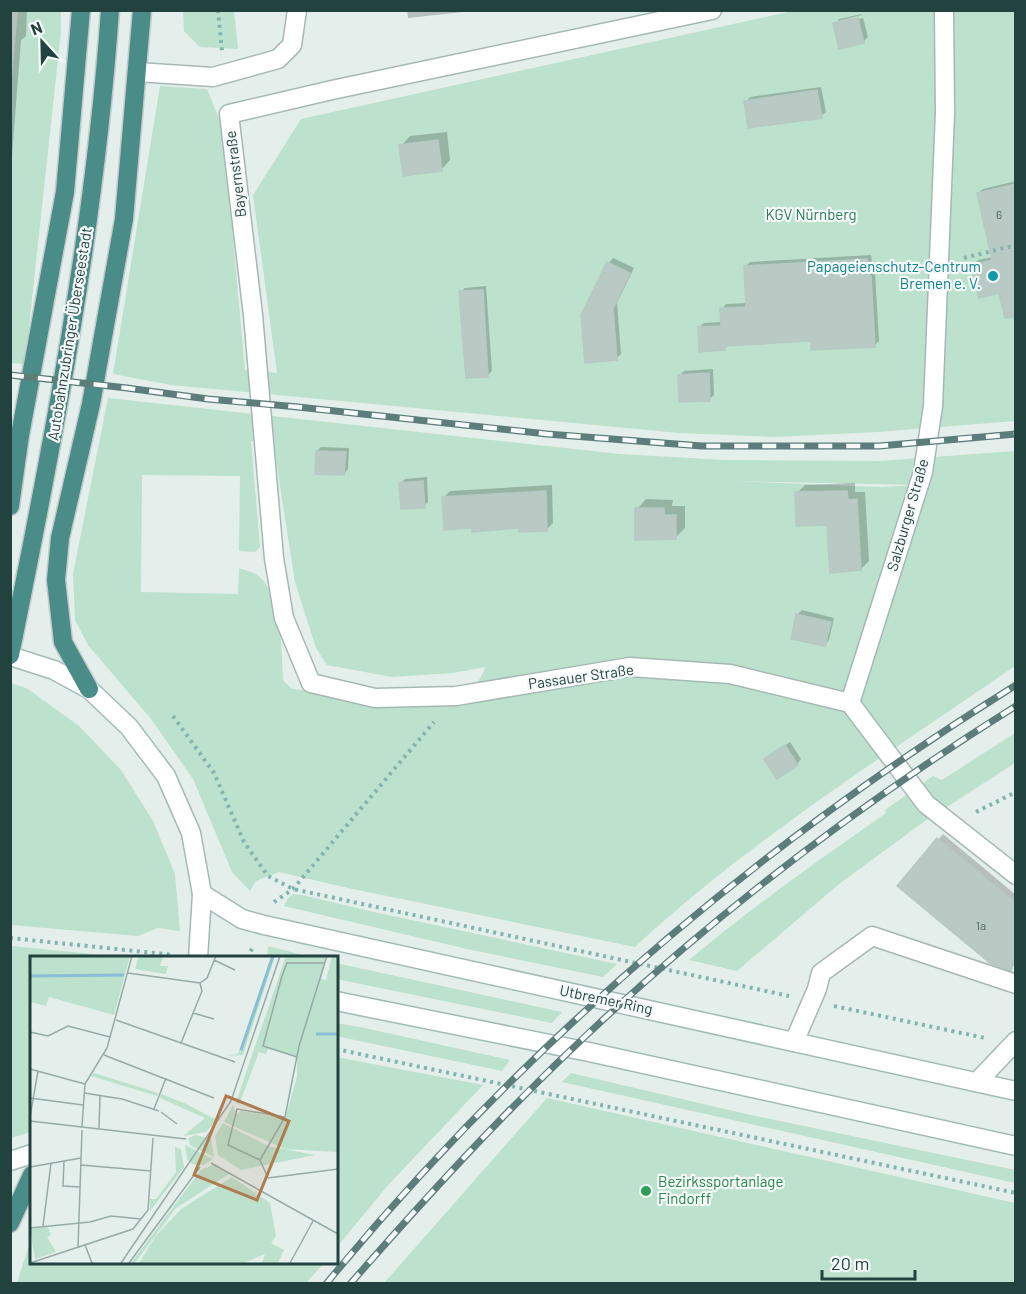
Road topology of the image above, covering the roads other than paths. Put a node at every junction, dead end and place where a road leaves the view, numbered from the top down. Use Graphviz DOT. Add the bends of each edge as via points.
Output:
graph roads {
  1 [pos="81,10"];
  2 [pos="110,10"];
  3 [pos="142,10"];
  4 [pos="297,10"];
  5 [pos="712,10"];
  6 [pos="944,10"];
  7 [pos="137,72"];
  8 [pos="10,506"];
  9 [pos="10,656"];
  10 [pos="311,683"];
  11 [pos="89,689"];
  12 [pos="850,703"];
  13 [pos="1016,875"];
  14 [pos="202,894"];
  15 [pos="198,956"];
  16 [pos="1016,984"];
  17 [pos="338,1001"];
  18 [pos="794,1042"];
  19 [pos="1014,1043"];
  20 [pos="977,1082"];
  21 [pos="1016,1091"];
  22 [pos="1016,1146"];
  23 [pos="30,1155"];
  24 [pos="10,1161"];
  25 [pos="30,1179"];
  26 [pos="10,1223"];
  1 -- 8 [label="highway" via="65,192"];
  2 -- 9 [label="highway, Autobahnzubringer Überseestadt" via="83,263"];
  3 -- 7 [label="highway"];
  4 -- 7 [label="street" via="292,45 278,59 213,77"];
  5 -- 10 [label="street, Bayernstraße" via="229,114 253,315 273,558 284,618"];
  6 -- 12 [label="street, Salzburger Straße" via="945,113 933,406 923,472"];
  7 -- 11 [label="highway" via="124,219 91,404 60,538 56,580 63,642"];
  9 -- 11 [label="street" via="54,670"];
  10 -- 12 [label="street, Passauer Straße" via="375,698 456,696 630,667 730,674"];
  11 -- 14 [label="street" via="129,727 166,776 191,833"];
  12 -- 13 [label="street" via="926,804"];
  14 -- 15 [label="street"];
  14 -- 18 [label="street, Utbremer Ring" via="242,919 264,925"];
  16 -- 18 [label="street" via="872,936 821,973"];
  17 -- 22 [label="street"];
  18 -- 20 [label="street, Utbremer Ring"];
  19 -- 20 [label="street"];
  20 -- 21 [label="street, Utbremer Ring"];
  23 -- 24 [label="street"];
  25 -- 26 [label="highway"];
}
